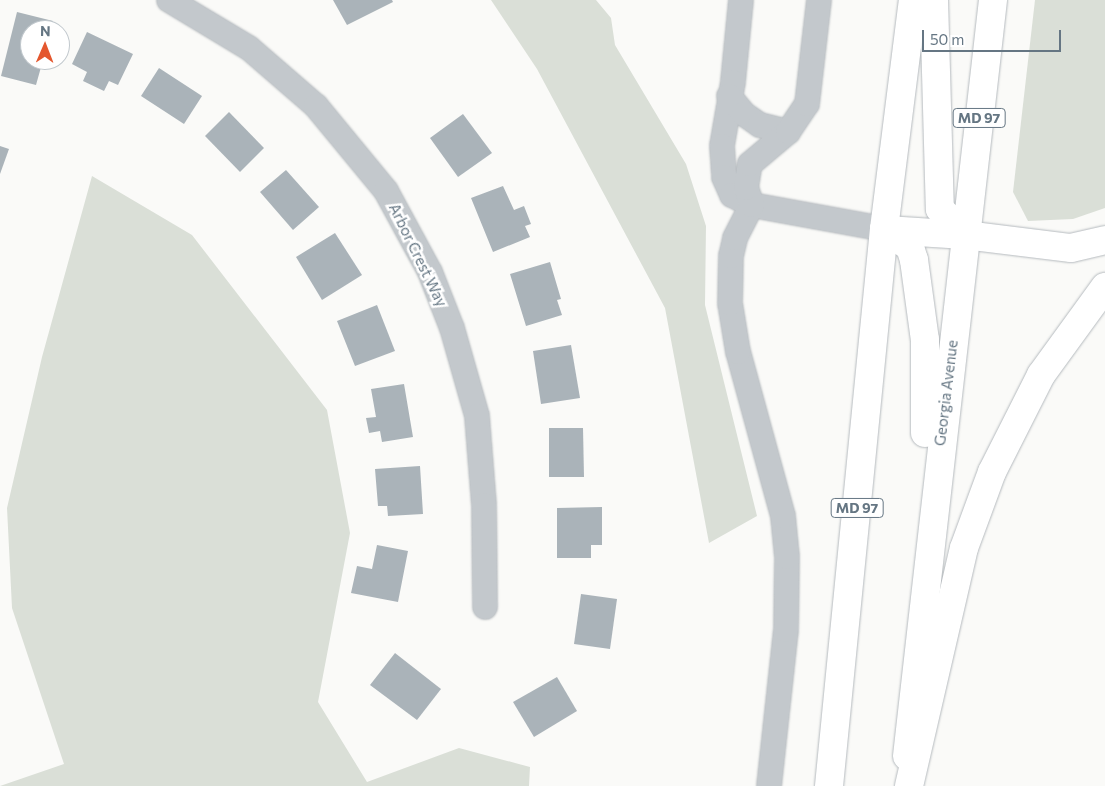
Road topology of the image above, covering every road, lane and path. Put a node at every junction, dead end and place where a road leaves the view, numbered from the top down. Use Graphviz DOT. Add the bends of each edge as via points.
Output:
graph roads {
  1 [pos="170,0"];
  2 [pos="741,0"];
  3 [pos="819,0"];
  4 [pos="913,0"];
  5 [pos="934,0"];
  6 [pos="993,0"];
  7 [pos="729,96"];
  8 [pos="788,132"];
  9 [pos="752,206"];
  10 [pos="884,229"];
  11 [pos="965,236"];
  12 [pos="1105,240"];
  13 [pos="1105,287"];
  14 [pos="485,607"];
  15 [pos="914,682"];
  16 [pos="768,786"];
  17 [pos="829,786"];
  18 [pos="904,786"];
  19 [pos="909,786"];
  1 -- 14 [label="street, Arbor Crest Way" via="249,48 316,106 386,191 430,272 452,328 477,416 484,505"];
  2 -- 7 [label="street"];
  3 -- 8 [label="street" via="807,104"];
  4 -- 10 [label="main road, MD 97"];
  5 -- 11 [label="main road" via="940,209"];
  6 -- 11 [label="main road, Georgia Avenue / MD 97"];
  7 -- 8 [label="street" via="744,114 760,125"];
  7 -- 9 [label="street" via="722,146 724,177 732,195"];
  8 -- 9 [label="street" via="750,164 746,188"];
  9 -- 10 [label="street"];
  9 -- 16 [label="street" via="734,238 730,303 738,352 783,516 787,557 786,630"];
  10 -- 11 [label="main road"];
  10 -- 15 [label="main road" via="910,246 925,340 927,383"];
  10 -- 17 [label="main road, MD 97"];
  11 -- 12 [label="main road" via="1071,248"];
  11 -- 15 [label="main road, Georgia Avenue / MD 97"];
  13 -- 19 [label="main road" via="1041,374 992,472 964,548"];
  15 -- 18 [label="main road, Georgia Avenue / MD 97"];
}
